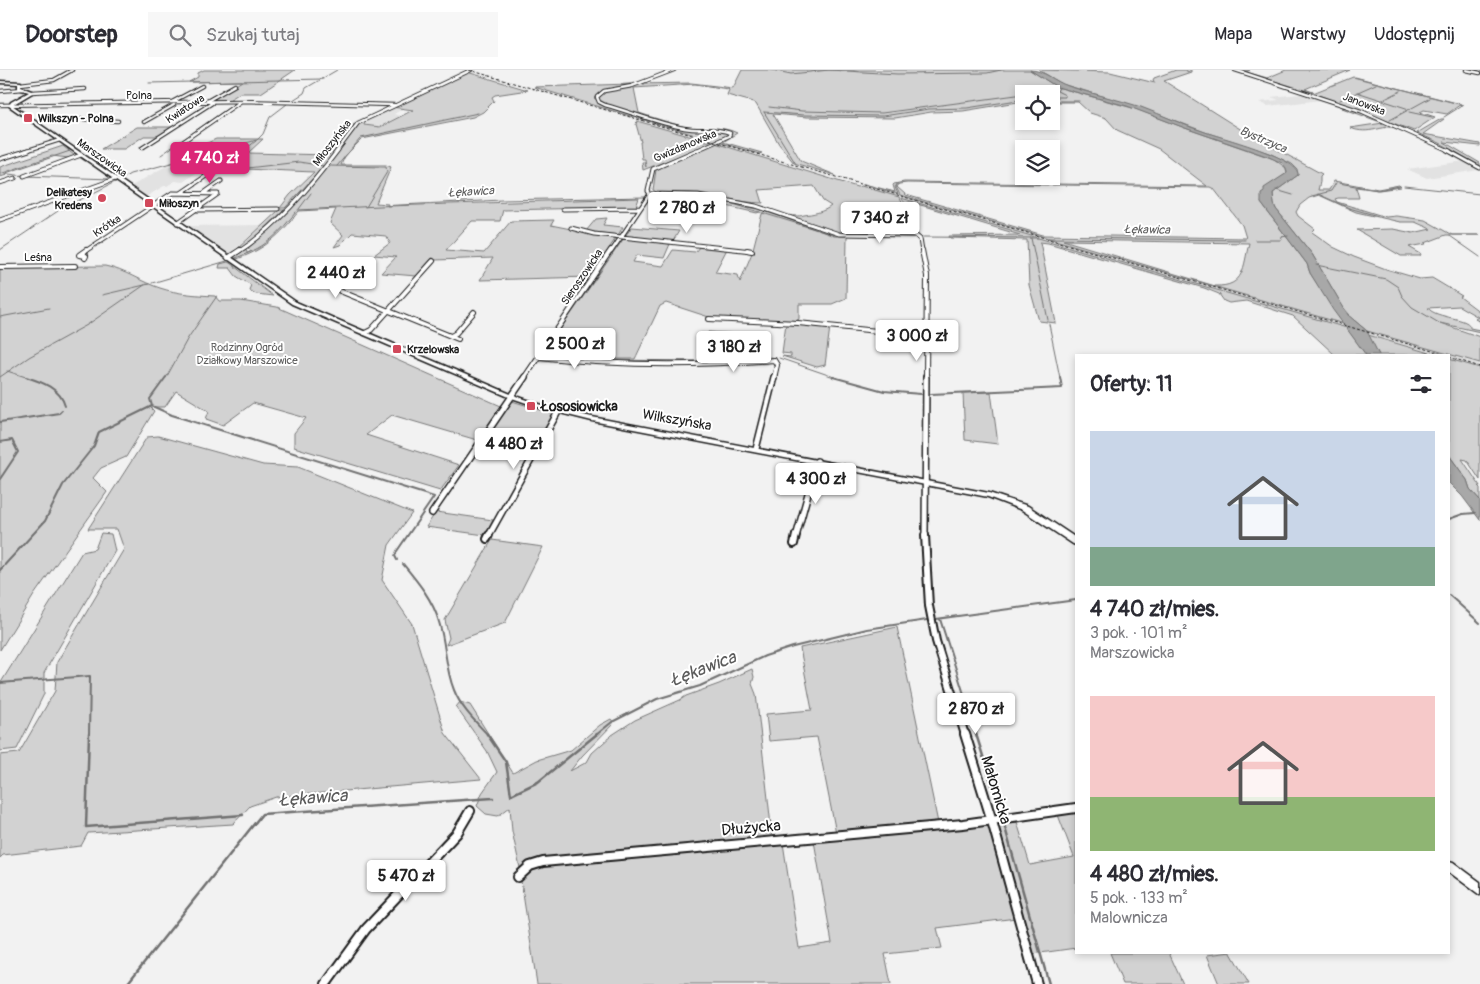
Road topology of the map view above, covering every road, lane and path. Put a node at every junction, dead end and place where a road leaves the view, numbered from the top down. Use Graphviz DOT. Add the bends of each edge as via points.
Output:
graph roads {
  1 [pos="72,70"];
  2 [pos="471,70"];
  3 [pos="674,70"];
  4 [pos="1236,70"];
  5 [pos="1466,70"];
  6 [pos="1480,73"];
  7 [pos="0,82"];
  8 [pos="20,84"];
  9 [pos="235,85"];
  10 [pos="202,86"];
  11 [pos="23,89"];
  12 [pos="0,90"];
  13 [pos="44,90"];
  14 [pos="32,92"];
  15 [pos="241,101"];
  16 [pos="205,102"];
  17 [pos="213,102"];
  18 [pos="170,103"];
  19 [pos="175,104"];
  20 [pos="0,105"];
  21 [pos="11,105"];
  22 [pos="394,105"];
  23 [pos="82,119"];
  24 [pos="118,121"];
  25 [pos="144,122"];
  26 [pos="60,140"];
  27 [pos="181,143"];
  28 [pos="142,148"];
  29 [pos="81,155"];
  30 [pos="0,159"];
  31 [pos="1480,168"];
  32 [pos="210,171"];
  33 [pos="24,176"];
  34 [pos="15,178"];
  35 [pos="115,179"];
  36 [pos="221,181"];
  37 [pos="0,183"];
  38 [pos="182,193"];
  39 [pos="204,193"];
  40 [pos="650,194"];
  41 [pos="152,206"];
  42 [pos="640,208"];
  43 [pos="278,209"];
  44 [pos="562,209"];
  45 [pos="198,210"];
  46 [pos="0,220"];
  47 [pos="177,223"];
  48 [pos="571,228"];
  49 [pos="621,236"];
  50 [pos="752,251"];
  51 [pos="85,258"];
  52 [pos="229,259"];
  53 [pos="433,261"];
  54 [pos="0,266"];
  55 [pos="75,266"];
  56 [pos="358,266"];
  57 [pos="388,310"];
  58 [pos="474,312"];
  59 [pos="709,319"];
  60 [pos="365,333"];
  61 [pos="451,336"];
  62 [pos="927,336"];
  63 [pos="458,339"];
  64 [pos="539,357"];
  65 [pos="511,396"];
  66 [pos="558,412"];
  67 [pos="756,450"];
  68 [pos="817,461"];
  69 [pos="925,484"];
  70 [pos="432,513"];
  71 [pos="487,539"];
  72 [pos="1075,541"];
  73 [pos="794,544"];
  74 [pos="1075,808"];
  75 [pos="470,810"];
  76 [pos="992,821"];
  77 [pos="1450,867"];
  78 [pos="518,877"];
  79 [pos="1480,888"];
  80 [pos="326,984"];
  81 [pos="1037,984"];
  1 -- 8 [label="street" via="46,83"];
  2 -- 22 [label="street, Miłoszyńska"];
  3 -- 40 [label="street, Gwizdanowska" via="597,95 605,105 676,126 721,130 730,135 653,169"];
  4 -- 31 [label="street, Janowska" via="1319,96 1434,141"];
  5 -- 6 [label="street"];
  7 -- 8 [label="street"];
  8 -- 11 [label="street" via="18,87"];
  9 -- 16 [label="street"];
  10 -- 18 [label="street"];
  11 -- 12 [label="street"];
  11 -- 14 [label="street"];
  13 -- 13 [label="street" via="74,92 85,89 52,90"];
  13 -- 14 [label="street"];
  14 -- 21 [label="street"];
  15 -- 17 [label="street, Polna"];
  15 -- 22 [label="street, Polna"];
  15 -- 27 [label="street"];
  16 -- 17 [label="street, Polna"];
  16 -- 19 [label="street, Polna"];
  17 -- 28 [label="street, Kwiatowa"];
  18 -- 19 [label="street, Polna"];
  18 -- 21 [label="street, Polna"];
  19 -- 25 [label="street"];
  20 -- 21 [label="street, Polna"];
  21 -- 26 [label="street, Marszowicka"];
  22 -- 52 [label="street, Miłoszyńska" via="358,123 326,166 282,215 254,242"];
  23 -- 24 [label="street"];
  26 -- 29 [label="street, Marszowicka"];
  26 -- 30 [label="street"];
  29 -- 33 [label="street"];
  29 -- 35 [label="street, Marszowicka"];
  32 -- 38 [label="street"];
  34 -- 37 [label="street"];
  35 -- 41 [label="street, Marszowicka"];
  35 -- 46 [label="street"];
  36 -- 39 [label="street"];
  38 -- 39 [label="street"];
  38 -- 41 [label="street" via="172,192"];
  39 -- 45 [label="street" via="218,195"];
  40 -- 42 [label="street, Sieroszowicka"];
  40 -- 62 [label="street" via="698,195 756,206 839,234 918,236 927,266"];
  41 -- 47 [label="street, Marszowicka"];
  41 -- 51 [label="street, Krótka" via="79,255"];
  42 -- 44 [label="street"];
  42 -- 49 [label="street, Sieroszowicka"];
  43 -- 45 [label="street"];
  45 -- 47 [label="street"];
  47 -- 52 [label="street, Marszowicka"];
  48 -- 49 [label="street"];
  49 -- 50 [label="street"];
  49 -- 64 [label="street, Sieroszowicka"];
  52 -- 60 [label="street, Wilkszyńska" via="294,303"];
  53 -- 57 [label="street"];
  54 -- 55 [label="street, Leśna"];
  56 -- 57 [label="street" via="340,283 339,290"];
  57 -- 60 [label="street"];
  57 -- 61 [label="street"];
  58 -- 61 [label="street"];
  59 -- 62 [label="street" via="798,323"];
  60 -- 65 [label="street, Wilkszyńska"];
  61 -- 63 [label="street"];
  62 -- 69 [label="street"];
  64 -- 65 [label="street, Sieroszowicka"];
  64 -- 67 [label="street" via="575,361 724,364 774,360 777,365"];
  65 -- 66 [label="street, Wilkszyńska"];
  65 -- 70 [label="street"];
  66 -- 67 [label="street, Wilkszyńska"];
  66 -- 71 [label="street"];
  67 -- 68 [label="street, Wilkszyńska"];
  68 -- 69 [label="street, Wilkszyńska"];
  68 -- 73 [label="street"];
  69 -- 72 [label="street, Wilkszyńska" via="1010,502 1030,511"];
  69 -- 76 [label="street, Małomicka" via="929,606 939,650"];
  74 -- 76 [label="street, Dłużycka"];
  75 -- 80 [label="street" via="457,833 366,929"];
  76 -- 78 [label="street, Dłużycka" via="543,862 530,866"];
  76 -- 81 [label="street, Małomicka"];
  77 -- 79 [label="street"];
}
